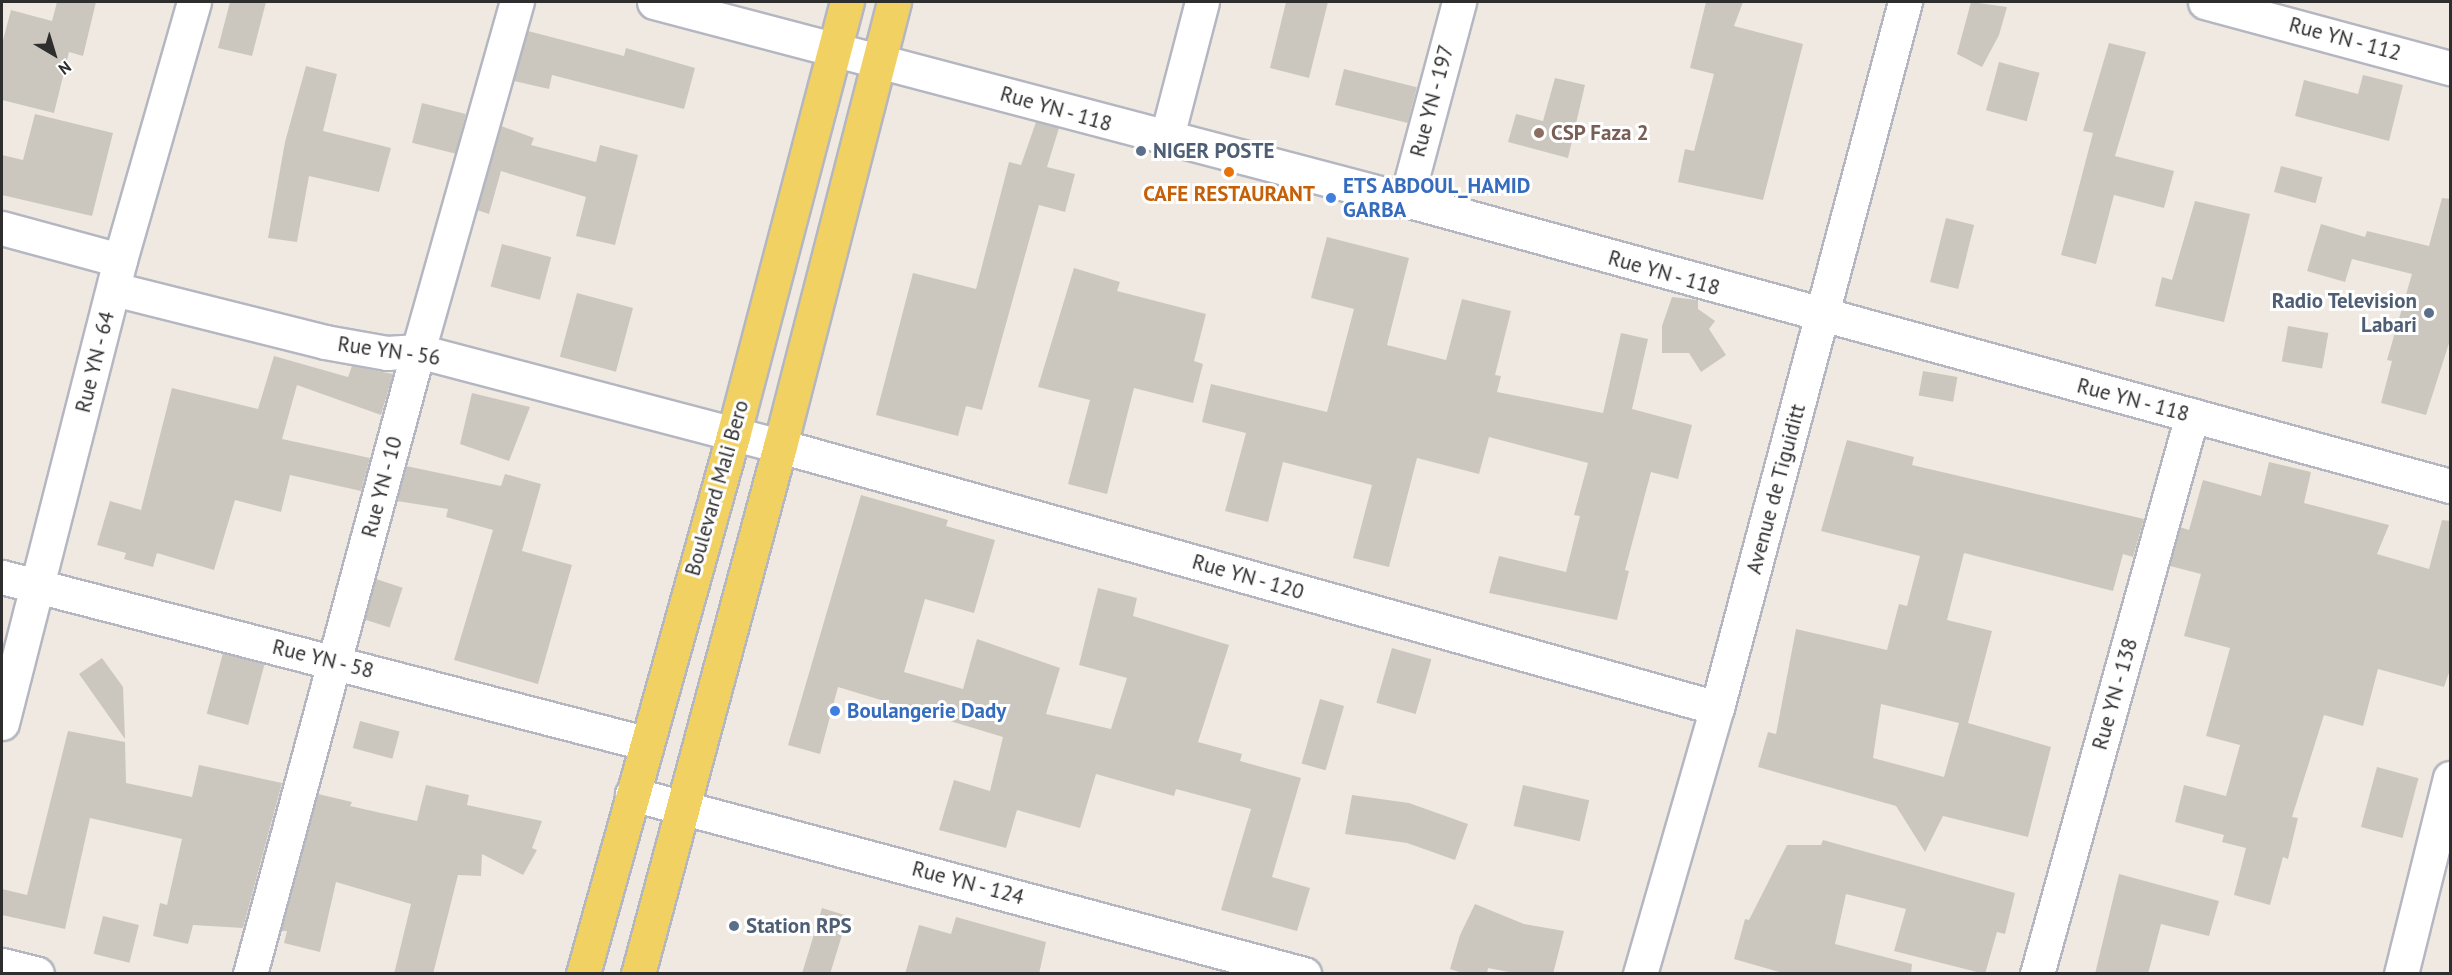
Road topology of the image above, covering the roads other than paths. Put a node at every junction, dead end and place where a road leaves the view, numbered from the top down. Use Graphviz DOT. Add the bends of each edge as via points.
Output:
graph roads {
  1 [pos="194,2"];
  2 [pos="517,2"];
  3 [pos="654,2"];
  4 [pos="847,2"];
  5 [pos="894,2"];
  6 [pos="1202,2"];
  7 [pos="1459,2"];
  8 [pos="1905,2"];
  9 [pos="2205,2"];
  10 [pos="834,48"];
  11 [pos="878,59"];
  12 [pos="2451,68"];
  13 [pos="1166,140"];
  14 [pos="1406,200"];
  15 [pos="2,228"];
  16 [pos="117,274"];
  17 [pos="1823,317"];
  18 [pos="418,351"];
  19 [pos="2192,415"];
  20 [pos="733,436"];
  21 [pos="780,446"];
  22 [pos="2451,486"];
  23 [pos="2,578"];
  24 [pos="39,587"];
  25 [pos="336,662"];
  26 [pos="1716,708"];
  27 [pos="2,723"];
  28 [pos="645,743"];
  29 [pos="2451,778"];
  30 [pos="632,794"];
  31 [pos="681,807"];
  32 [pos="2438,875"];
  33 [pos="2,965"];
  34 [pos="37,974"];
  35 [pos="250,974"];
  36 [pos="582,974"];
  37 [pos="638,974"];
  38 [pos="1304,974"];
  39 [pos="1640,974"];
  40 [pos="2037,974"];
  41 [pos="2400,974"];
  1 -- 16 [label="street, Rue YN - 64"];
  2 -- 18 [label="street, Rue YN - 10"];
  3 -- 10 [label="street, Rue YN - 118"];
  4 -- 10 [label="main road, Boulevard Mali Bero"];
  5 -- 11 [label="main road"];
  6 -- 13 [label="street"];
  7 -- 14 [label="street, Rue YN - 197"];
  8 -- 17 [label="street, Avenue de Tiguiditt"];
  9 -- 12 [label="street, Rue YN - 112"];
  10 -- 11 [label="street, Rue YN - 118"];
  10 -- 20 [label="main road, Boulevard Mali Bero"];
  11 -- 13 [label="street, Rue YN - 118"];
  11 -- 21 [label="main road"];
  13 -- 14 [label="street, Rue YN - 118"];
  14 -- 17 [label="street, Rue YN - 118"];
  15 -- 16 [label="street, Rue YN - 56"];
  16 -- 18 [label="street, Rue YN - 56" via="325,342 387,353"];
  16 -- 24 [label="street, Rue YN - 64"];
  17 -- 19 [label="street, Rue YN - 118"];
  17 -- 26 [label="street, Avenue de Tiguiditt"];
  18 -- 20 [label="street, Rue YN - 56"];
  18 -- 25 [label="street, Rue YN - 10"];
  19 -- 22 [label="street, Rue YN - 118"];
  19 -- 40 [label="street, Rue YN - 138"];
  20 -- 21 [label="street, Rue YN - 56"];
  20 -- 28 [label="main road, Boulevard Mali Bero"];
  21 -- 26 [label="street, Rue YN - 120"];
  21 -- 31 [label="main road"];
  23 -- 24 [label="street, Rue YN - 58"];
  24 -- 25 [label="street, Rue YN - 58"];
  24 -- 27 [label="street, Rue YN - 64"];
  25 -- 28 [label="street, Rue YN - 58"];
  25 -- 35 [label="street, Rue YN - 10"];
  26 -- 39 [label="street, Avenue de Tiguiditt"];
  28 -- 30 [label="main road, Boulevard Mali Bero"];
  29 -- 32 [label="street"];
  30 -- 31 [label="street, Rue YN - 124"];
  30 -- 36 [label="main road, Boulevard Mali Bero"];
  31 -- 37 [label="main road"];
  31 -- 38 [label="street, Rue YN - 124"];
  32 -- 41 [label="street"];
  33 -- 34 [label="street"];
}
